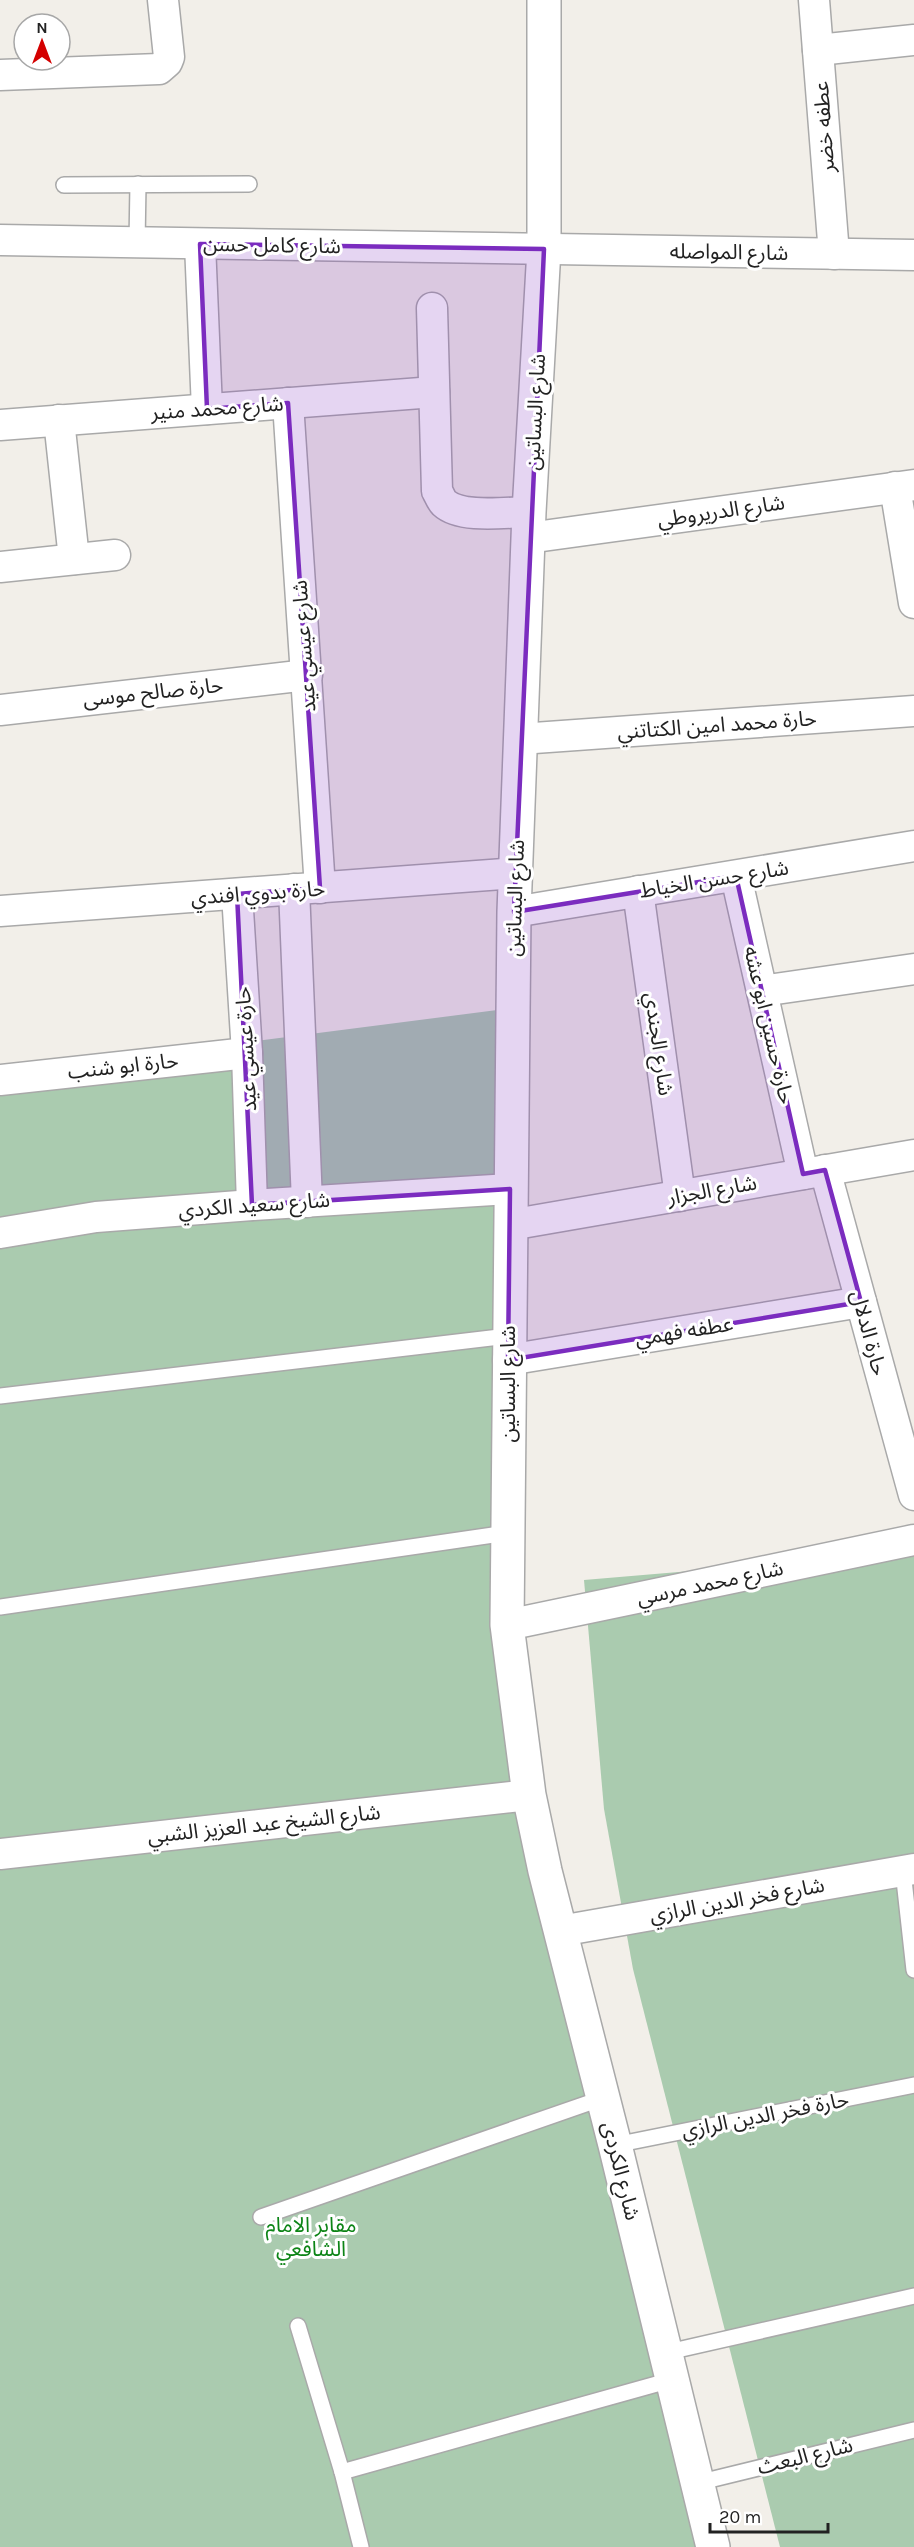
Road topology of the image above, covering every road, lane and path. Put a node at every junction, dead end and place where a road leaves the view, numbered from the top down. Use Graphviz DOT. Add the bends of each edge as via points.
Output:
graph roads {
  1 [pos="162,0"];
  2 [pos="544,0"];
  3 [pos="814,0"];
  4 [pos="914,40"];
  5 [pos="818,50"];
  6 [pos="0,75"];
  7 [pos="138,184"];
  8 [pos="249,184"];
  9 [pos="64,185"];
  10 [pos="0,240"];
  11 [pos="137,243"];
  12 [pos="200,244"];
  13 [pos="544,249"];
  14 [pos="834,254"];
  15 [pos="914,255"];
  16 [pos="432,309"];
  17 [pos="434,392"];
  18 [pos="288,403"];
  19 [pos="207,409"];
  20 [pos="59,420"];
  21 [pos="0,425"];
  22 [pos="904,486"];
  23 [pos="529,525"];
  24 [pos="115,555"];
  25 [pos="74,559"];
  26 [pos="0,567"];
  27 [pos="914,603"];
  28 [pos="307,675"];
  29 [pos="0,710"];
  30 [pos="914,711"];
  31 [pos="520,739"];
  32 [pos="914,846"];
  33 [pos="516,873"];
  34 [pos="736,876"];
  35 [pos="307,889"];
  36 [pos="638,891"];
  37 [pos="237,894"];
  38 [pos="0,911"];
  39 [pos="514,912"];
  40 [pos="914,969"];
  41 [pos="762,991"];
  42 [pos="247,1053"];
  43 [pos="0,1080"];
  44 [pos="914,1155"];
  45 [pos="814,1172"];
  46 [pos="510,1189"];
  47 [pos="680,1196"];
  48 [pos="307,1202"];
  49 [pos="252,1205"];
  50 [pos="510,1225"];
  51 [pos="0,1233"];
  52 [pos="861,1302"];
  53 [pos="508,1348"];
  54 [pos="0,1396"];
  55 [pos="914,1495"];
  56 [pos="507,1533"];
  57 [pos="914,1540"];
  58 [pos="0,1607"];
  59 [pos="507,1625"];
  60 [pos="529,1795"];
  61 [pos="0,1854"];
  62 [pos="908,1870"];
  63 [pos="560,1931"];
  64 [pos="914,1971"];
  65 [pos="914,2085"];
  66 [pos="603,2098"];
  67 [pos="615,2145"];
  68 [pos="261,2217"];
  69 [pos="914,2296"];
  70 [pos="298,2326"];
  71 [pos="667,2366"];
  72 [pos="914,2430"];
  73 [pos="342,2472"];
  74 [pos="697,2483"];
  75 [pos="361,2547"];
  76 [pos="713,2547"];
  1 -- 6 [label="street" via="169,57 163,66 153,70"];
  2 -- 13 [label="street, شارع البساتين"];
  3 -- 5 [label="street, عطفه خضر"];
  4 -- 5 [label="street"];
  5 -- 14 [label="street, عطفه خضر"];
  7 -- 8 [label="lane"];
  7 -- 9 [label="lane"];
  7 -- 11 [label="lane"];
  10 -- 11 [label="street, شارع كامل حسن"];
  11 -- 12 [label="street, شارع كامل حسن"];
  12 -- 13 [label="street, شارع كامل حسن"];
  12 -- 19 [label="street"];
  13 -- 14 [label="street, شارع المواصله"];
  13 -- 23 [label="street, شارع البساتين"];
  14 -- 15 [label="street, شارع المواصله"];
  16 -- 17 [label="street, شارع الدريروطي"];
  17 -- 18 [label="street, شارع محمد منير"];
  17 -- 23 [label="street, شارع الدريروطي" via="437,491 444,503 456,510"];
  18 -- 19 [label="street, شارع محمد منير"];
  18 -- 28 [label="street, شارع عيسي عيد"];
  19 -- 20 [label="street, شارع محمد منير"];
  20 -- 21 [label="street, شارع محمد منير"];
  20 -- 25 [label="street"];
  22 -- 23 [label="street, شارع الدريروطي"];
  22 -- 27 [label="street"];
  23 -- 31 [label="street, شارع البساتين"];
  24 -- 25 [label="street"];
  25 -- 26 [label="street"];
  28 -- 29 [label="street, حارة صالح موسى"];
  28 -- 35 [label="street, شارع عيسي عيد"];
  30 -- 31 [label="street, حارة محمد امين الكتاتني"];
  31 -- 33 [label="street, شارع البساتين"];
  32 -- 34 [label="street, شارع حسن الخياط"];
  33 -- 35 [label="street, حارة بدوي افندي"];
  33 -- 39 [label="street, شارع البساتين"];
  34 -- 36 [label="street, شارع حسن الخياط"];
  34 -- 41 [label="street, حارة حسين ابو عشه"];
  35 -- 37 [label="street, حارة بدوي افندي"];
  35 -- 48 [label="street, شارع عيسي عيد"];
  36 -- 39 [label="street, شارع حسن الخياط"];
  36 -- 47 [label="street, شارع الجندي"];
  37 -- 38 [label="street, حارة بدوي افندي"];
  37 -- 42 [label="street, حارة عيسي عيد"];
  39 -- 46 [label="street, شارع البساتين"];
  40 -- 41 [label="street"];
  41 -- 45 [label="street, حارة حسين ابو عشه"];
  42 -- 43 [label="street, حارة ابو شنب"];
  42 -- 49 [label="street, حارة عيسي عيد"];
  44 -- 45 [label="street, شارع الجزار"];
  45 -- 47 [label="street, شارع الجزار"];
  45 -- 52 [label="street, حارة الدلال"];
  46 -- 48 [label="street, شارع سعيد الكردي"];
  46 -- 50 [label="street, شارع البساتين"];
  47 -- 50 [label="street, شارع الجزار"];
  48 -- 49 [label="street, شارع سعيد الكردي"];
  49 -- 51 [label="street, شارع سعيد الكردي" via="96,1217"];
  50 -- 53 [label="street, شارع البساتين"];
  52 -- 53 [label="street, عطفه فهمي"];
  52 -- 55 [label="street, حارة الدلال"];
  53 -- 54 [label="lane"];
  53 -- 56 [label="street, شارع البساتين"];
  56 -- 58 [label="lane"];
  56 -- 59 [label="street, شارع البساتين"];
  57 -- 59 [label="street, شارع محمد مرسي"];
  59 -- 60 [label="street, شارع البساتين"];
  60 -- 61 [label="street, شارع الشيخ عبد العزيز الشبي"];
  60 -- 63 [label="street, شارع الكردى"];
  62 -- 63 [label="street, شارع فخر الدين الرازي"];
  62 -- 64 [label="lane"];
  63 -- 66 [label="street, شارع الكردى"];
  65 -- 67 [label="lane, حارة فخر الدين الرازي"];
  66 -- 67 [label="street, شارع الكردى"];
  66 -- 68 [label="lane"];
  67 -- 71 [label="street, شارع الكردى"];
  69 -- 71 [label="lane"];
  70 -- 73 [label="lane"];
  71 -- 73 [label="lane"];
  71 -- 74 [label="street, شارع الكردى"];
  72 -- 74 [label="lane, شارع البعث"];
  73 -- 75 [label="lane"];
  74 -- 76 [label="street, شارع الكردى"];
}
